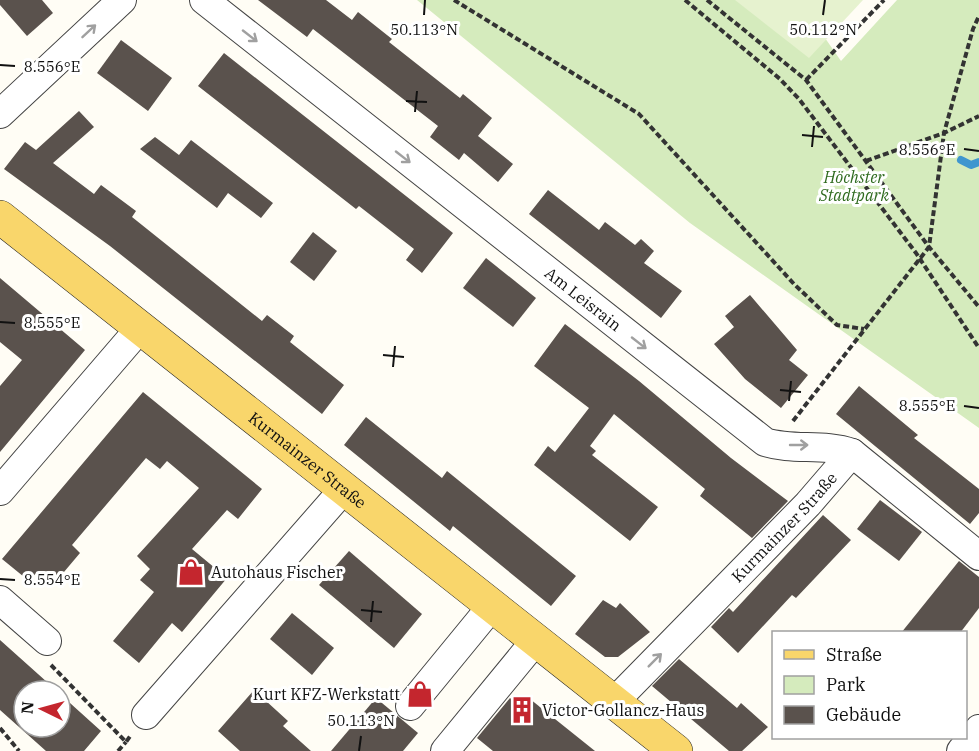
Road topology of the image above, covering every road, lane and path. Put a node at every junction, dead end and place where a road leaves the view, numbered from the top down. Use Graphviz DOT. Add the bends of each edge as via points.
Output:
graph roads {
  1 [pos="122,0"];
  2 [pos="204,0"];
  3 [pos="453,0"];
  4 [pos="685,0"];
  5 [pos="707,0"];
  6 [pos="884,0"];
  7 [pos="979,16"];
  8 [pos="806,80"];
  9 [pos="0,114"];
  10 [pos="979,116"];
  11 [pos="944,133"];
  12 [pos="866,161"];
  13 [pos="0,217"];
  14 [pos="929,247"];
  15 [pos="920,258"];
  16 [pos="979,307"];
  17 [pos="141,327"];
  18 [pos="864,329"];
  19 [pos="979,348"];
  20 [pos="778,446"];
  21 [pos="852,453"];
  22 [pos="344,489"];
  23 [pos="0,491"];
  24 [pos="979,556"];
  25 [pos="0,600"];
  26 [pos="492,606"];
  27 [pos="536,640"];
  28 [pos="47,641"];
  29 [pos="614,702"];
  30 [pos="410,706"];
  31 [pos="146,715"];
  32 [pos="0,728"];
  33 [pos="979,729"];
  34 [pos="126,742"];
  35 [pos="19,751"];
  36 [pos="118,751"];
  37 [pos="445,751"];
  38 [pos="676,751"];
  39 [pos="960,751"];
  9 -- 1 [label="street, one-way"];
  2 -- 20 [label="street, Am Leisrain, one-way" via="765,442"];
  3 -- 18 [label="path" via="639,114 794,284 837,324"];
  4 -- 15 [label="path" via="780,79 820,125"];
  5 -- 8 [label="path"];
  6 -- 8 [label="path"];
  7 -- 11 [label="path"];
  8 -- 12 [label="path"];
  10 -- 11 [label="path"];
  11 -- 12 [label="path"];
  11 -- 14 [label="path"];
  12 -- 14 [label="path"];
  13 -- 17 [label="main road, Kurmainzer Straße"];
  14 -- 15 [label="path"];
  14 -- 16 [label="path"];
  15 -- 18 [label="path"];
  15 -- 19 [label="path"];
  17 -- 22 [label="main road, Kurmainzer Straße"];
  17 -- 23 [label="street"];
  18 -- 20 [label="path" via="799,412"];
  20 -- 21 [label="street, Am Leisrain, one-way" via="835,447"];
  21 -- 24 [label="street, Am Leisrain"];
  29 -- 21 [label="street, Kurmainzer Straße, one-way" via="808,504"];
  22 -- 26 [label="main road, Kurmainzer Straße"];
  22 -- 31 [label="street"];
  25 -- 28 [label="street"];
  26 -- 27 [label="main road, Kurmainzer Straße"];
  26 -- 30 [label="street"];
  27 -- 29 [label="main road, Kurmainzer Straße"];
  27 -- 37 [label="street"];
  28 -- 34 [label="path" via="51,664"];
  29 -- 38 [label="main road, Kurmainzer Straße"];
  31 -- 34 [label="path"];
  32 -- 35 [label="path"];
  33 -- 39 [label="street"];
  34 -- 36 [label="path"];
}
